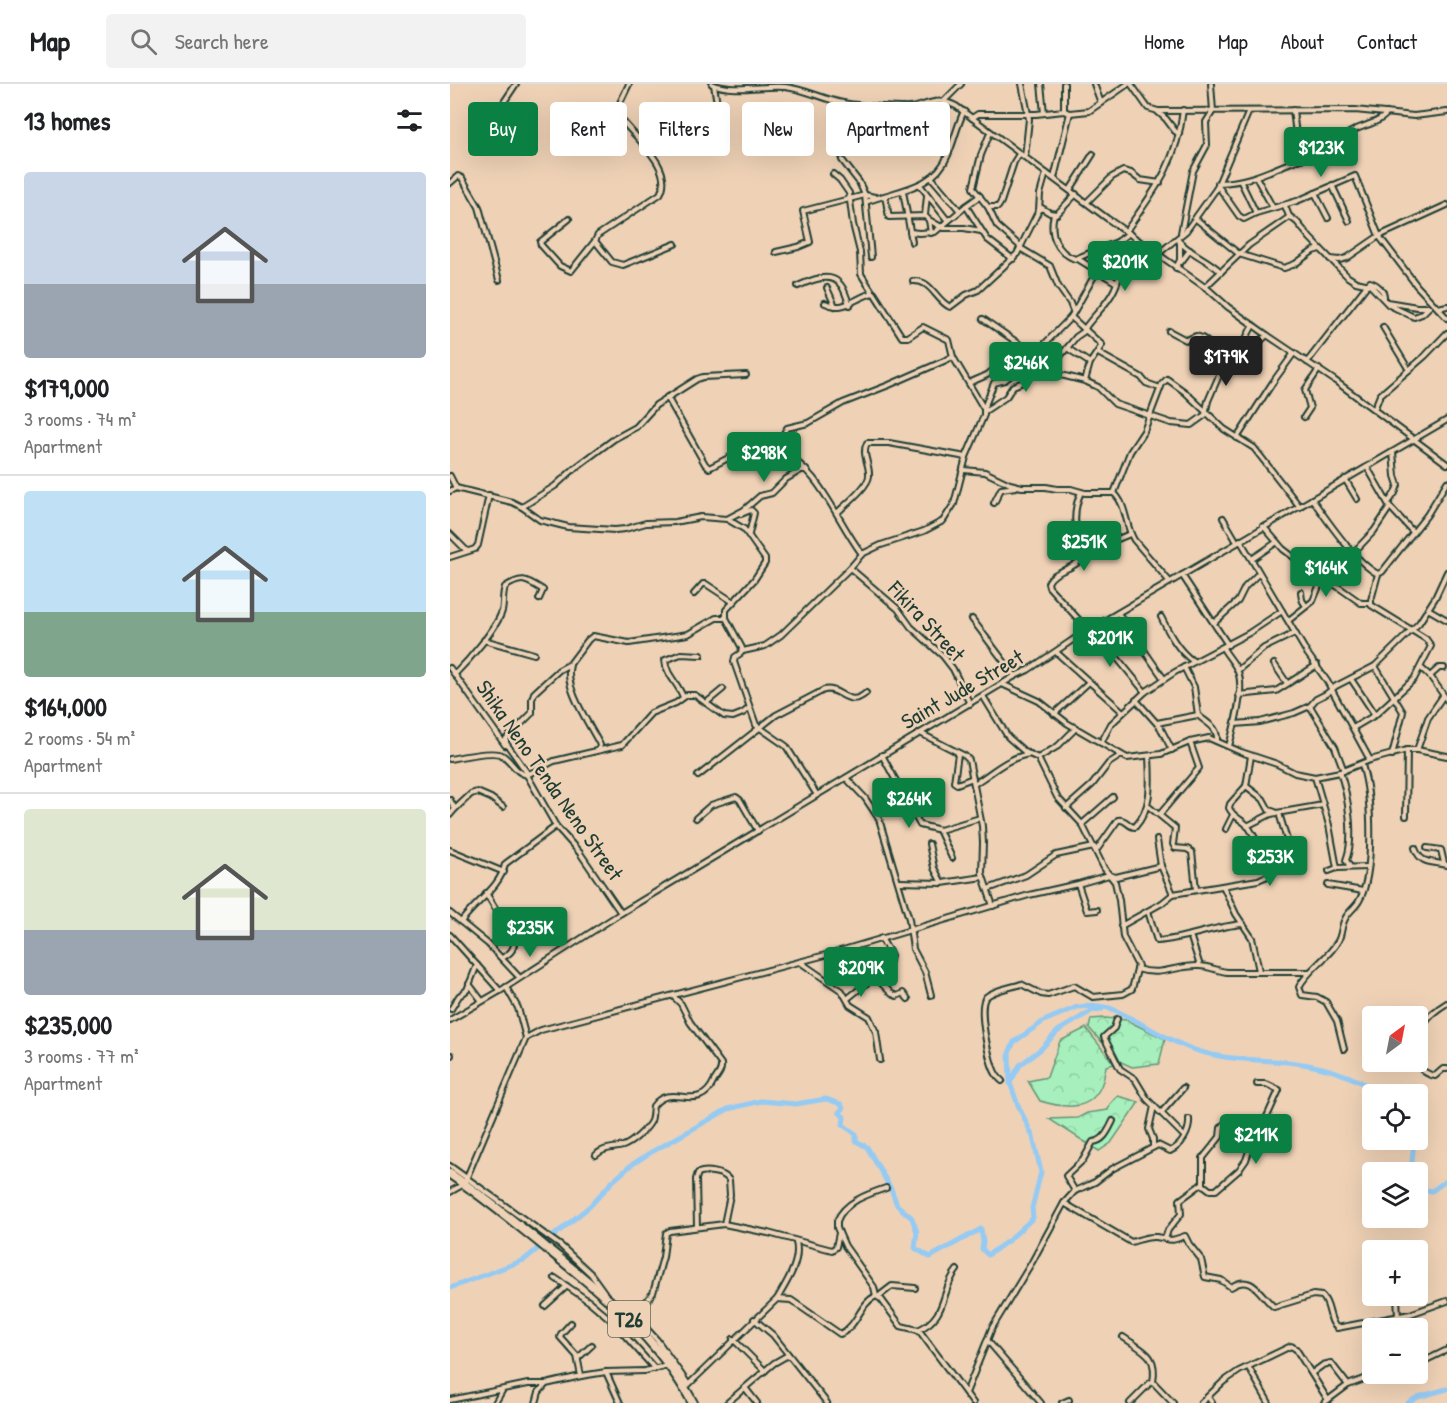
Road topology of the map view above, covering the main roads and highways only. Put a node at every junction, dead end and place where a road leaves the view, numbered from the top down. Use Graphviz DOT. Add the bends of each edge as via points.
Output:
graph roads {
  1 [pos="450,1174"];
  2 [pos="693,1403"];
  1 -- 2 [label="highway, T26" via="465,1181 633,1318 687,1386"];
}
